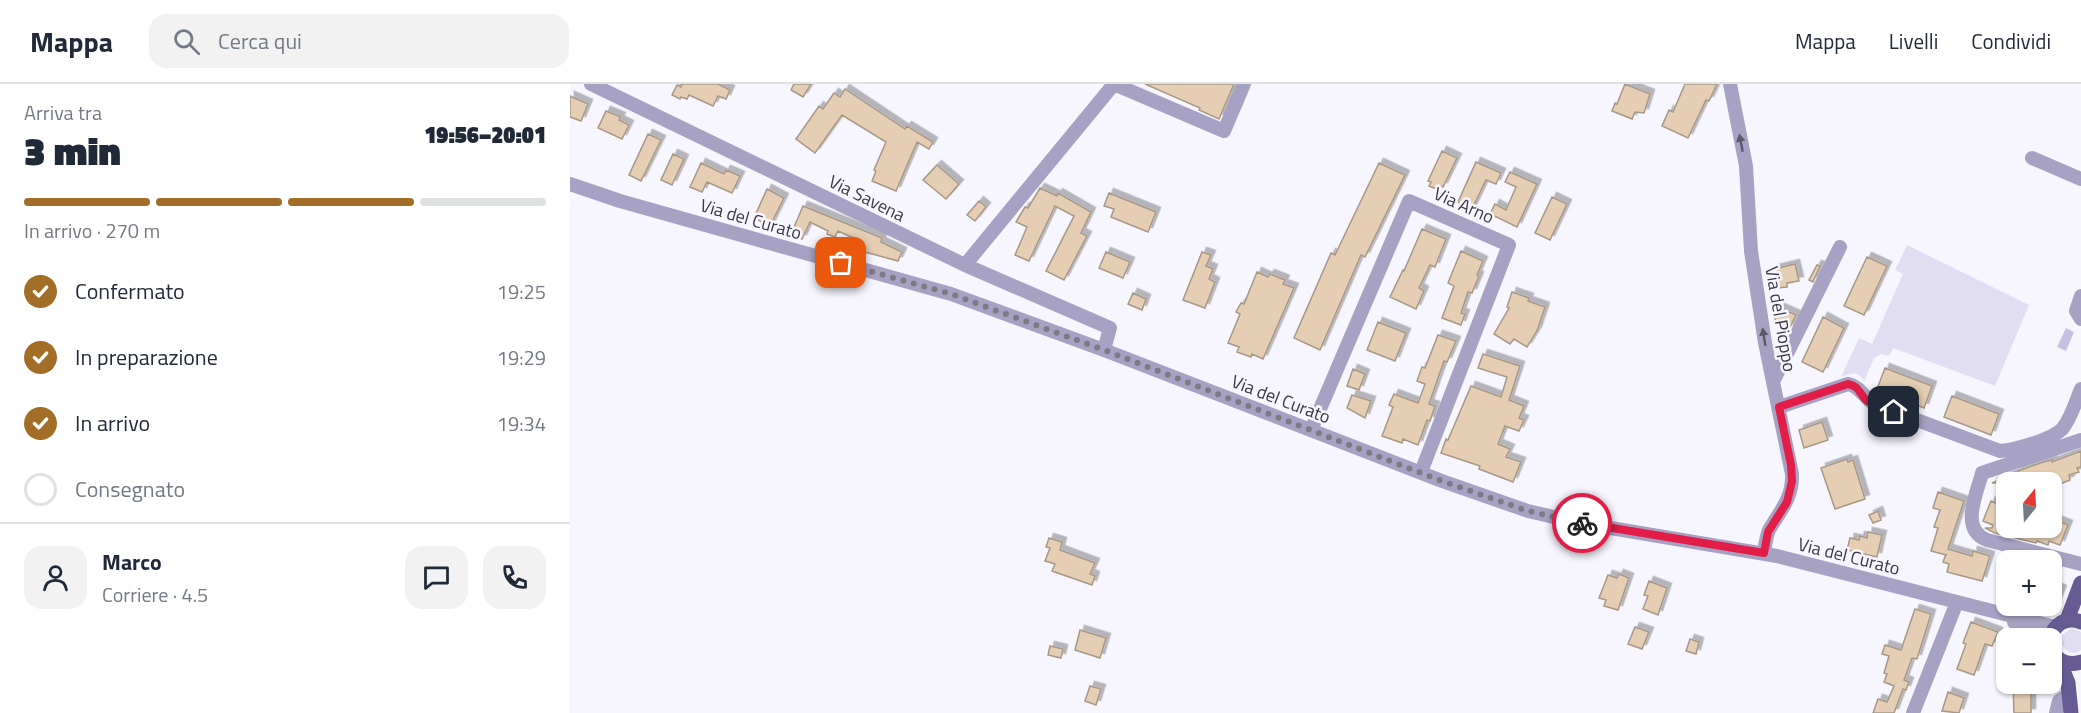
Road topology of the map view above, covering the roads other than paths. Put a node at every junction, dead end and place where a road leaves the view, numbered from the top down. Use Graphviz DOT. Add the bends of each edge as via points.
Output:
graph roads {
  1 [pos="591,84"];
  2 [pos="1114,84"];
  3 [pos="1244,84"];
  4 [pos="1730,84"];
  5 [pos="2032,158"];
  6 [pos="2081,178"];
  7 [pos="570,184"];
  8 [pos="1840,246"];
  9 [pos="965,265"];
  10 [pos="2081,296"];
  11 [pos="2081,319"];
  12 [pos="1104,350"];
  13 [pos="1773,382"];
  14 [pos="2081,389"];
  15 [pos="1779,407"];
  16 [pos="1311,430"];
  17 [pos="2081,440"];
  18 [pos="1420,472"];
  19 [pos="1764,553"];
  20 [pos="2081,564"];
  21 [pos="2081,584"];
  22 [pos="1958,602"];
  23 [pos="1988,611"];
  24 [pos="2063,627"];
  25 [pos="2022,628"];
  26 [pos="2062,660"];
  27 [pos="2081,662"];
  28 [pos="2062,671"];
  29 [pos="2069,694"];
  30 [pos="1913,713"];
  31 [pos="2056,713"];
  32 [pos="2071,713"];
  1 -- 9 [label="street, Via Savena"];
  2 -- 3 [label="street" via="1224,131"];
  2 -- 9 [label="street"];
  13 -- 4 [label="street, Via del Pioppo, one-way" via="1751,251 1746,166"];
  5 -- 6 [label="street"];
  7 -- 12 [label="street, Via del Curato" via="951,294"];
  8 -- 13 [label="street"];
  9 -- 12 [label="street, Via Savena" via="1110,328"];
  10 -- 11 [label="street" via="2076,311"];
  12 -- 16 [label="street, Via del Curato"];
  13 -- 15 [label="street, Via del Pioppo"];
  14 -- 15 [label="street" via="2059,432 2001,452 1874,404 1848,384"];
  15 -- 19 [label="street, Via del Pioppo" via="1792,481 1787,502 1768,532"];
  16 -- 18 [label="street, Via del Curato"];
  16 -- 18 [label="street, Via Arno" via="1409,201 1509,245"];
  17 -- 20 [label="street" via="1982,473 1971,521 1982,538"];
  18 -- 19 [label="street, Via del Curato" via="1550,517"];
  19 -- 22 [label="street, Via del Curato"];
  21 -- 24 [label="main road"];
  22 -- 23 [label="street, Via del Curato"];
  22 -- 30 [label="street"];
  23 -- 24 [label="street, Via del Curato"];
  23 -- 25 [label="street, Via del Curato"];
  26 -- 27 [label="main road" via="2071,664"];
  28 -- 29 [label="main road"];
  29 -- 31 [label="street" via="2059,701"];
  29 -- 32 [label="main road"];
}
